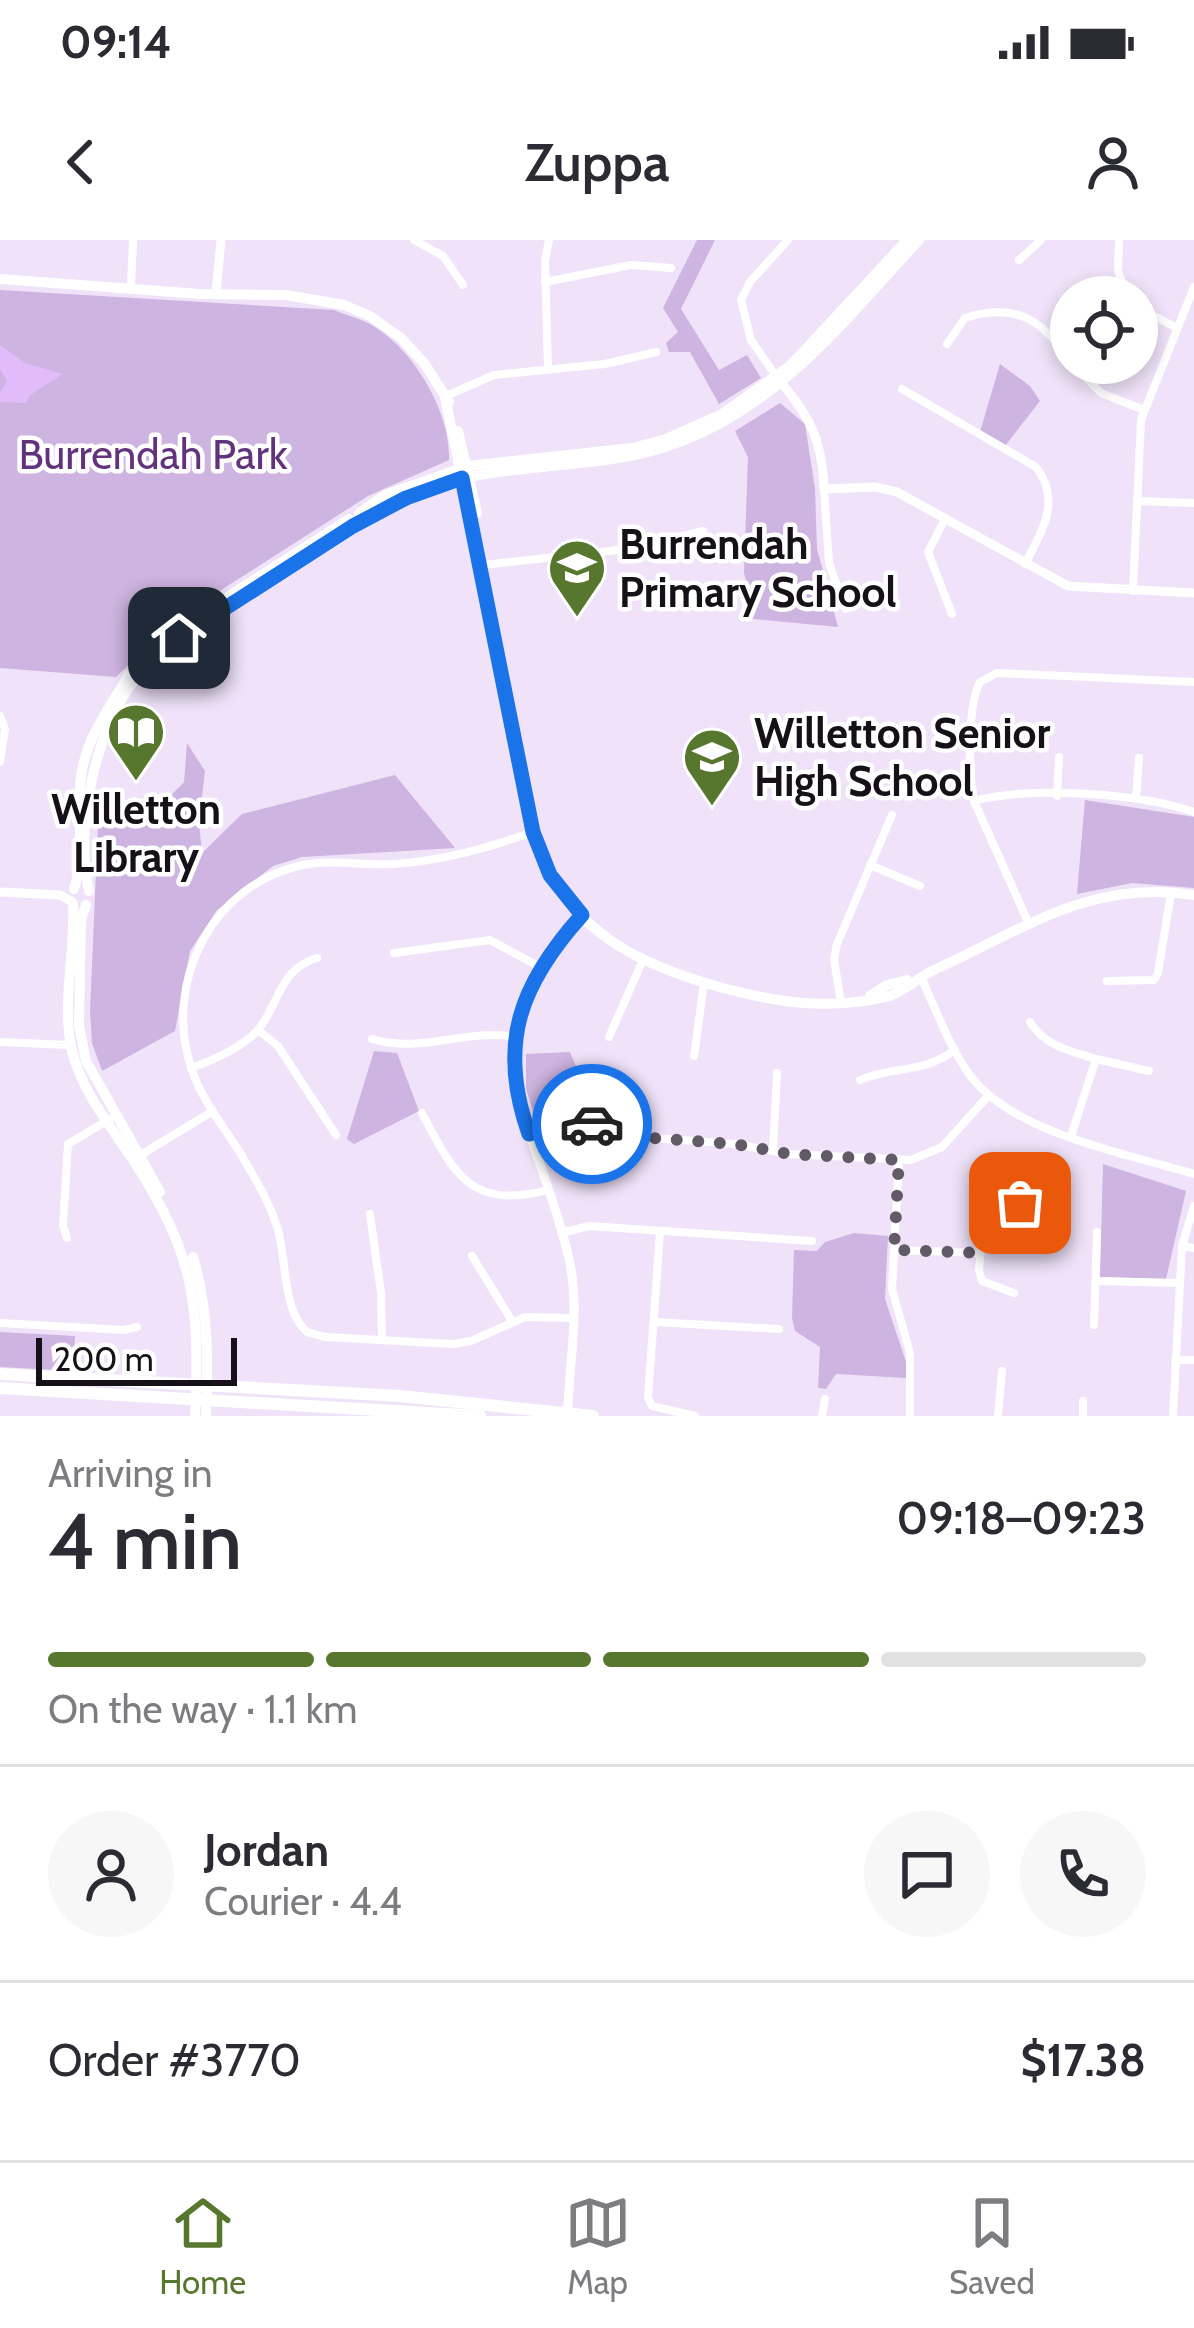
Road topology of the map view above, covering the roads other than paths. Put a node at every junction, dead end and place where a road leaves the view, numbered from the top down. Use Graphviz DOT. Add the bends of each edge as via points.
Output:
graph roads {
  1 [pos="133,240"];
  2 [pos="221,240"];
  3 [pos="414,240"];
  4 [pos="450,240"];
  5 [pos="549,240"];
  6 [pos="788,240"];
  7 [pos="907,240"];
  8 [pos="919,240"];
  9 [pos="1041,240"];
  10 [pos="1119,240"];
  11 [pos="443,256"];
  12 [pos="1018,260"];
  13 [pos="671,268"];
  14 [pos="1120,276"];
  15 [pos="0,279"];
  16 [pos="545,282"];
  17 [pos="463,284"];
  18 [pos="130,287"];
  19 [pos="1194,287"];
  20 [pos="221,292"];
  21 [pos="1158,318"];
  22 [pos="1177,328"];
  23 [pos="1050,331"];
  24 [pos="946,344"];
  25 [pos="656,352"];
  26 [pos="548,370"];
  27 [pos="780,380"];
  28 [pos="1092,384"];
  29 [pos="902,389"];
  30 [pos="445,397"];
  31 [pos="1144,410"];
  32 [pos="465,473"];
  33 [pos="824,489"];
  34 [pos="1137,501"];
  35 [pos="1194,503"];
  36 [pos="945,519"];
  37 [pos="703,531"];
  38 [pos="1025,564"];
  39 [pos="484,565"];
  40 [pos="1133,591"];
  41 [pos="1194,593"];
  42 [pos="845,609"];
  43 [pos="952,614"];
  44 [pos="136,672"];
  45 [pos="1194,682"];
  46 [pos="0,716"];
  47 [pos="1059,758"];
  48 [pos="1139,758"];
  49 [pos="0,762"];
  50 [pos="1057,796"];
  51 [pos="1136,798"];
  52 [pos="974,801"];
  53 [pos="1194,812"];
  54 [pos="892,815"];
  55 [pos="538,836"];
  56 [pos="870,865"];
  57 [pos="920,886"];
  58 [pos="0,892"];
  59 [pos="1171,892"];
  60 [pos="1194,895"];
  61 [pos="73,897"];
  62 [pos="582,915"];
  63 [pos="1029,925"];
  64 [pos="394,953"];
  65 [pos="317,958"];
  66 [pos="642,962"];
  67 [pos="540,967"];
  68 [pos="921,976"];
  69 [pos="1107,981"];
  70 [pos="704,982"];
  71 [pos="841,1004"];
  72 [pos="1030,1022"];
  73 [pos="258,1030"];
  74 [pos="516,1037"];
  75 [pos="609,1037"];
  76 [pos="372,1039"];
  77 [pos="0,1042"];
  78 [pos="76,1044"];
  79 [pos="955,1050"];
  80 [pos="694,1056"];
  81 [pos="1096,1059"];
  82 [pos="191,1068"];
  83 [pos="1149,1071"];
  84 [pos="777,1073"];
  85 [pos="860,1081"];
  86 [pos="988,1095"];
  87 [pos="213,1111"];
  88 [pos="422,1113"];
  89 [pos="111,1119"];
  90 [pos="529,1134"];
  91 [pos="336,1135"];
  92 [pos="1071,1136"];
  93 [pos="773,1151"];
  94 [pos="136,1158"];
  95 [pos="899,1160"];
  96 [pos="1194,1174"];
  97 [pos="548,1190"];
  98 [pos="1020,1203"];
  99 [pos="1194,1206"];
  100 [pos="370,1214"];
  101 [pos="660,1232"];
  102 [pos="1097,1232"];
  103 [pos="561,1233"];
  104 [pos="67,1238"];
  105 [pos="812,1240"];
  106 [pos="1182,1246"];
  107 [pos="1194,1248"];
  108 [pos="894,1250"];
  109 [pos="980,1253"];
  110 [pos="472,1256"];
  111 [pos="1095,1281"];
  112 [pos="1178,1283"];
  113 [pos="1014,1293"];
  114 [pos="574,1318"];
  115 [pos="512,1321"];
  116 [pos="654,1322"];
  117 [pos="0,1323"];
  118 [pos="1094,1325"];
  119 [pos="137,1327"];
  120 [pos="779,1329"];
  121 [pos="382,1340"];
  122 [pos="1175,1360"];
  123 [pos="1194,1360"];
  124 [pos="1002,1371"];
  125 [pos="0,1374"];
  126 [pos="0,1388"];
  127 [pos="202,1393"];
  128 [pos="825,1399"];
  129 [pos="1083,1401"];
  130 [pos="563,1415"];
  131 [pos="195,1416"];
  132 [pos="206,1416"];
  133 [pos="480,1416"];
  134 [pos="592,1416"];
  135 [pos="695,1416"];
  136 [pos="822,1416"];
  137 [pos="910,1416"];
  138 [pos="998,1416"];
  139 [pos="1083,1416"];
  140 [pos="1173,1416"];
  1 -- 18 [label="street"];
  2 -- 20 [label="street"];
  3 -- 11 [label="street"];
  4 -- 11 [label="street"];
  5 -- 16 [label="street"];
  6 -- 27 [label="street" via="741,300 751,340"];
  7 -- 27 [label="main road"];
  8 -- 27 [label="main road"];
  9 -- 12 [label="street"];
  10 -- 14 [label="street"];
  11 -- 17 [label="street"];
  13 -- 16 [label="street" via="631,265"];
  15 -- 18 [label="main road"];
  16 -- 26 [label="street"];
  18 -- 20 [label="main road"];
  19 -- 22 [label="street"];
  20 -- 30 [label="main road" via="316,299 370,316 401,338"];
  21 -- 22 [label="street"];
  22 -- 31 [label="street"];
  23 -- 24 [label="street" via="1018,315 965,318"];
  25 -- 26 [label="street"];
  26 -- 30 [label="street" via="494,375"];
  27 -- 32 [label="main road" via="731,418 668,446 597,463"];
  27 -- 33 [label="street" via="812,422"];
  28 -- 31 [label="street"];
  29 -- 38 [label="street" via="1046,479 1046,523"];
  30 -- 32 [label="main road"];
  31 -- 34 [label="street"];
  32 -- 39 [label="main road"];
  32 -- 44 [label="main road" via="356,520"];
  32 -- 55 [label="main road"];
  33 -- 36 [label="street" via="886,488"];
  33 -- 42 [label="street" via="829,562"];
  34 -- 35 [label="street"];
  34 -- 40 [label="street"];
  36 -- 38 [label="street"];
  36 -- 43 [label="street" via="928,552"];
  37 -- 39 [label="street" via="636,548"];
  38 -- 40 [label="street" via="1068,586"];
  39 -- 55 [label="main road"];
  40 -- 41 [label="street"];
  44 -- 61 [label="main road" via="102,714 83,763"];
  44 -- 61 [label="main road" via="94,764 89,891 82,886"];
  45 -- 52 [label="street" via="986,677 974,698"];
  46 -- 49 [label="street"];
  47 -- 50 [label="street"];
  48 -- 51 [label="street"];
  50 -- 51 [label="street"];
  50 -- 52 [label="street"];
  51 -- 53 [label="street"];
  52 -- 63 [label="street"];
  54 -- 56 [label="street"];
  55 -- 62 [label="main road"];
  55 -- 82 [label="street" via="397,864 303,865 251,886 210,926 190,967 182,1018"];
  56 -- 57 [label="street"];
  56 -- 71 [label="street" via="834,958"];
  58 -- 61 [label="street"];
  59 -- 60 [label="main road"];
  59 -- 63 [label="main road" via="1103,895"];
  59 -- 69 [label="street" via="1154,980"];
  61 -- 78 [label="main road"];
  62 -- 66 [label="main road"];
  62 -- 67 [label="street"];
  63 -- 68 [label="main road"];
  64 -- 67 [label="street" via="490,940"];
  65 -- 73 [label="street" via="288,974"];
  66 -- 70 [label="main road"];
  66 -- 75 [label="street"];
  67 -- 74 [label="street"];
  68 -- 71 [label="main road" via="892,995"];
  68 -- 79 [label="street"];
  70 -- 71 [label="main road" via="779,1003"];
  70 -- 80 [label="street"];
  72 -- 81 [label="street" via="1054,1046"];
  73 -- 82 [label="street"];
  73 -- 91 [label="street" via="278,1046"];
  74 -- 76 [label="street" via="482,1033 407,1045"];
  74 -- 90 [label="street" via="514,1088"];
  77 -- 78 [label="street"];
  78 -- 89 [label="main road"];
  79 -- 85 [label="street" via="916,1071"];
  79 -- 86 [label="street"];
  81 -- 83 [label="street"];
  81 -- 92 [label="street"];
  82 -- 87 [label="street"];
  84 -- 93 [label="street"];
  86 -- 92 [label="street"];
  86 -- 95 [label="street" via="942,1147"];
  87 -- 94 [label="street"];
  87 -- 121 [label="street" via="262,1188 301,1327"];
  88 -- 97 [label="street" via="465,1180 519,1197"];
  89 -- 94 [label="main road"];
  89 -- 104 [label="street" via="68,1144"];
  90 -- 93 [label="street" via="578,1120 634,1136"];
  90 -- 97 [label="street"];
  92 -- 96 [label="street"];
  93 -- 95 [label="street"];
  94 -- 127 [label="main road" via="194,1262 206,1320"];
  95 -- 108 [label="street"];
  97 -- 103 [label="street"];
  98 -- 109 [label="street" via="984,1214"];
  99 -- 106 [label="street"];
  100 -- 121 [label="street"];
  101 -- 103 [label="street" via="589,1226"];
  101 -- 105 [label="street"];
  101 -- 116 [label="street"];
  102 -- 111 [label="street"];
  103 -- 114 [label="street"];
  106 -- 107 [label="street"];
  106 -- 112 [label="street"];
  108 -- 109 [label="street"];
  108 -- 137 [label="street" via="893,1297 910,1353"];
  109 -- 113 [label="street" via="982,1281"];
  110 -- 115 [label="street"];
  111 -- 112 [label="street"];
  111 -- 118 [label="street"];
  112 -- 122 [label="street"];
  114 -- 115 [label="street"];
  114 -- 130 [label="street"];
  115 -- 121 [label="street" via="462,1343"];
  116 -- 120 [label="street"];
  116 -- 135 [label="street" via="648,1397 652,1406"];
  117 -- 119 [label="street"];
  122 -- 123 [label="street"];
  122 -- 140 [label="street"];
  124 -- 138 [label="street"];
  125 -- 127 [label="main road"];
  126 -- 127 [label="main road"];
  127 -- 130 [label="main road" via="400,1396"];
  127 -- 131 [label="main road"];
  127 -- 132 [label="main road"];
  127 -- 133 [label="main road"];
  128 -- 136 [label="street"];
  129 -- 139 [label="street"];
  130 -- 134 [label="main road"];
}
